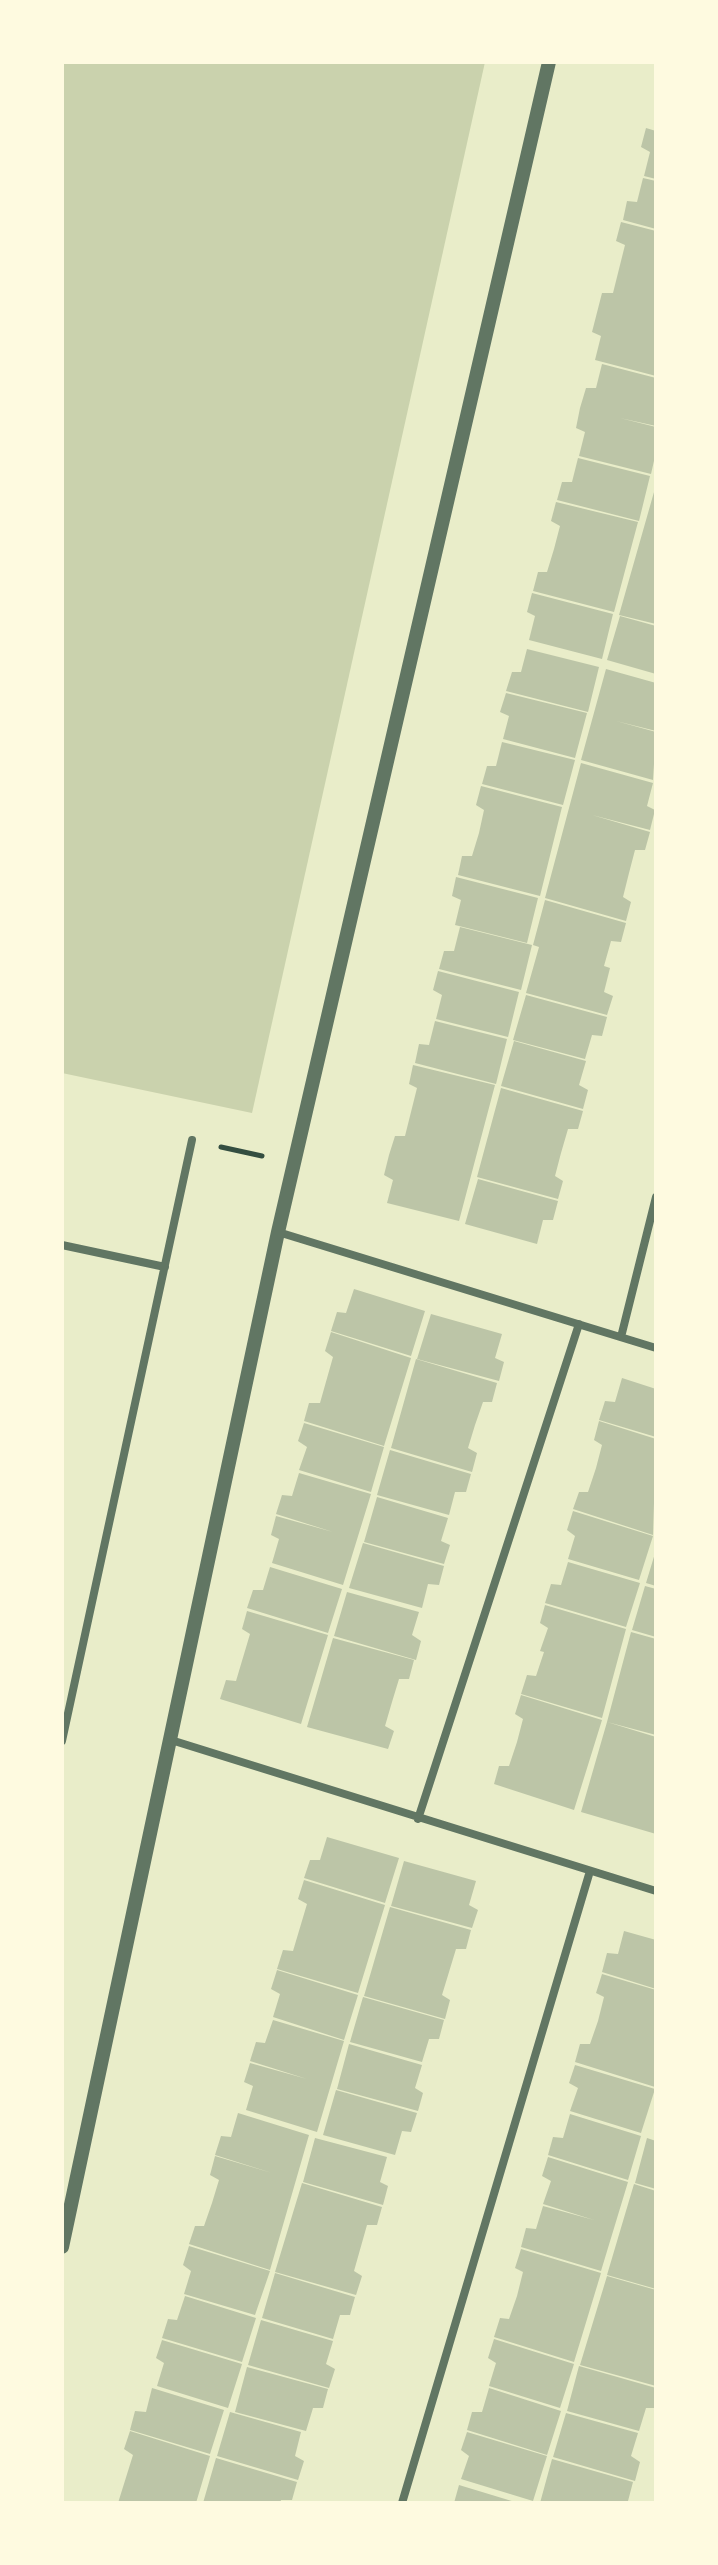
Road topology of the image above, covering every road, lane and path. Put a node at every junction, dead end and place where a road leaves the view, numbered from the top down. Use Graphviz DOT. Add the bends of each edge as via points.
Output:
graph roads {
  1 [pos="549,62"];
  2 [pos="192,1140"];
  3 [pos="294,1163"];
  4 [pos="656,1197"];
  5 [pos="278,1232"];
  6 [pos="62,1245"];
  7 [pos="165,1267"];
  8 [pos="579,1324"];
  9 [pos="621,1337"];
  10 [pos="656,1348"];
  11 [pos="171,1740"];
  12 [pos="62,1741"];
  13 [pos="418,1819"];
  14 [pos="590,1871"];
  15 [pos="656,1891"];
  16 [pos="62,2247"];
  17 [pos="402,2503"];
  1 -- 3 [label="street"];
  2 -- 3 [label="path"];
  2 -- 7 [label="street"];
  3 -- 5 [label="street"];
  4 -- 9 [label="street"];
  5 -- 8 [label="street"];
  5 -- 11 [label="street"];
  6 -- 7 [label="street"];
  7 -- 12 [label="street"];
  8 -- 9 [label="street"];
  8 -- 13 [label="street"];
  9 -- 10 [label="street"];
  11 -- 13 [label="street"];
  11 -- 16 [label="street"];
  13 -- 14 [label="street"];
  14 -- 15 [label="street"];
  14 -- 17 [label="street"];
}
